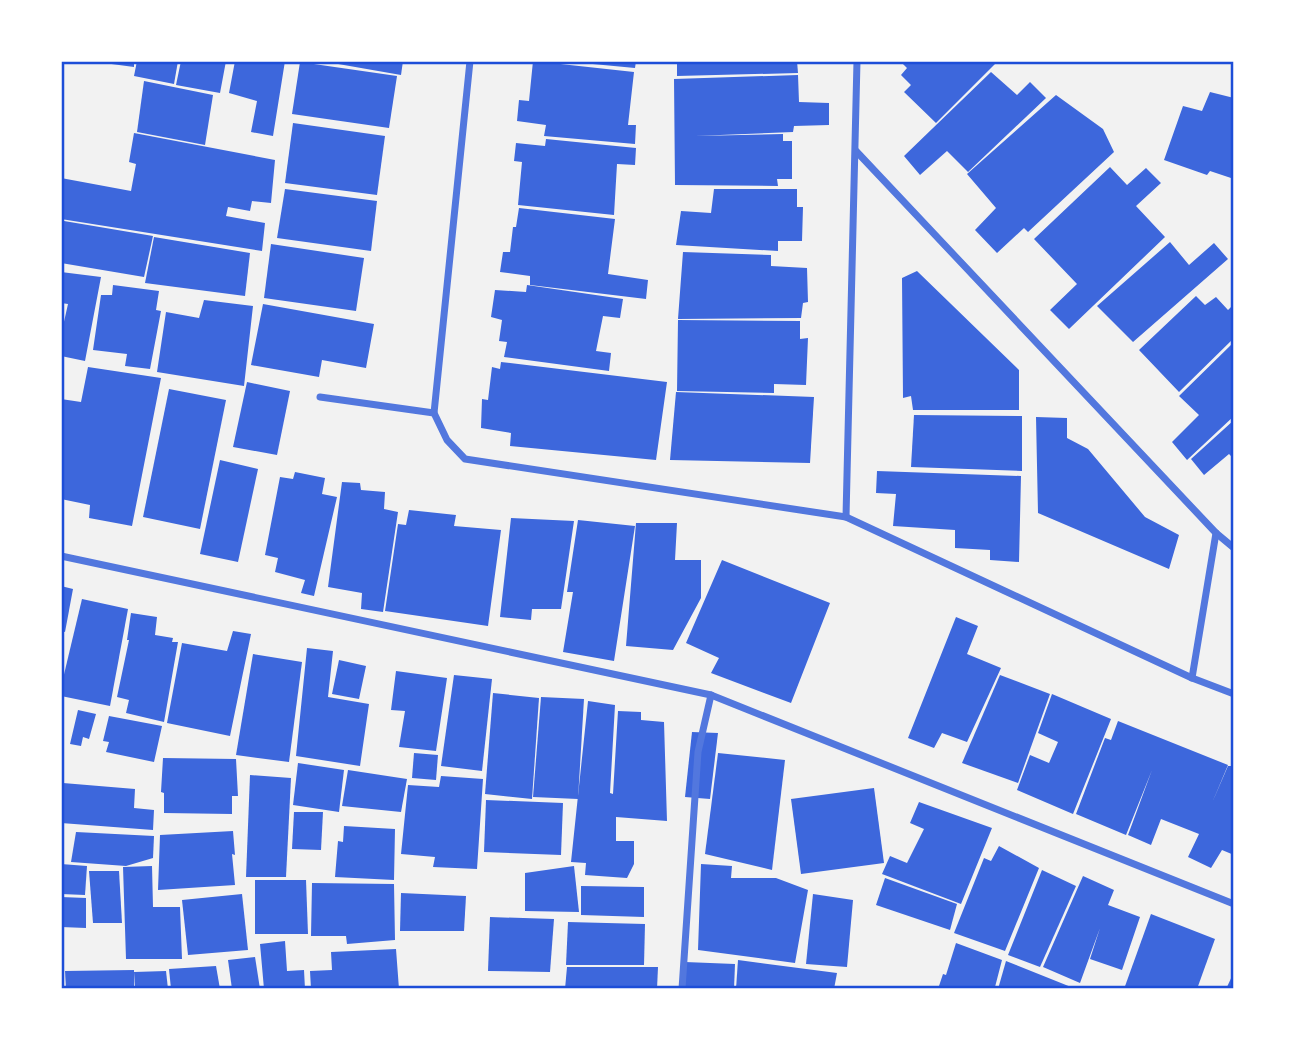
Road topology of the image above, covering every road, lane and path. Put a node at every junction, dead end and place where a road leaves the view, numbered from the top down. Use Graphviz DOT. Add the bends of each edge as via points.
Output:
graph roads {
  1 [pos="470,61"];
  2 [pos="857,61"];
  3 [pos="856,151"];
  4 [pos="320,397"];
  5 [pos="434,413"];
  6 [pos="846,517"];
  7 [pos="1216,533"];
  8 [pos="1234,548"];
  9 [pos="61,556"];
  10 [pos="1192,678"];
  11 [pos="1234,694"];
  12 [pos="711,695"];
  13 [pos="1234,904"];
  14 [pos="682,989"];
  1 -- 5 [label="street"];
  2 -- 3 [label="street"];
  3 -- 6 [label="street"];
  3 -- 7 [label="street"];
  4 -- 5 [label="street"];
  5 -- 6 [label="street" via="447,440 465,459"];
  6 -- 10 [label="street"];
  7 -- 8 [label="street"];
  7 -- 10 [label="street"];
  9 -- 12 [label="street"];
  10 -- 11 [label="street"];
  12 -- 13 [label="street"];
  12 -- 14 [label="street" via="698,752"];
}
